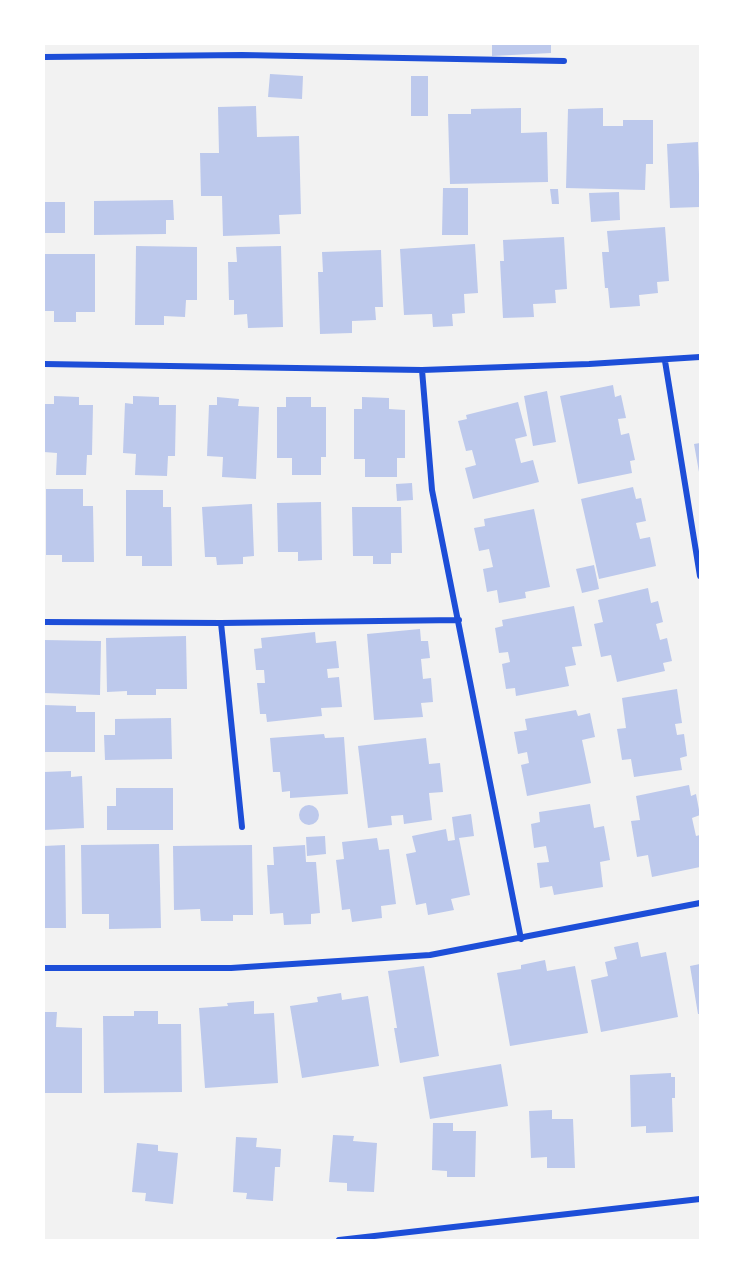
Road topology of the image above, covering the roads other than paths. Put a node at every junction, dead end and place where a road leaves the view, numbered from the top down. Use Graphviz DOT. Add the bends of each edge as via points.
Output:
graph roads {
  1 [pos="44,57"];
  2 [pos="564,61"];
  3 [pos="700,357"];
  4 [pos="665,361"];
  5 [pos="44,364"];
  6 [pos="422,370"];
  7 [pos="700,576"];
  8 [pos="459,620"];
  9 [pos="44,622"];
  10 [pos="221,623"];
  11 [pos="242,827"];
  12 [pos="700,903"];
  13 [pos="520,939"];
  14 [pos="44,968"];
  15 [pos="700,1199"];
  16 [pos="339,1240"];
  1 -- 2 [label="street" via="242,55"];
  3 -- 4 [label="street"];
  4 -- 6 [label="street"];
  4 -- 7 [label="street"];
  5 -- 6 [label="street"];
  6 -- 8 [label="street" via="432,490"];
  8 -- 10 [label="street"];
  8 -- 13 [label="street"];
  9 -- 10 [label="street"];
  10 -- 11 [label="street"];
  12 -- 13 [label="street"];
  13 -- 14 [label="street" via="430,955 231,968"];
  15 -- 16 [label="street"];
}
